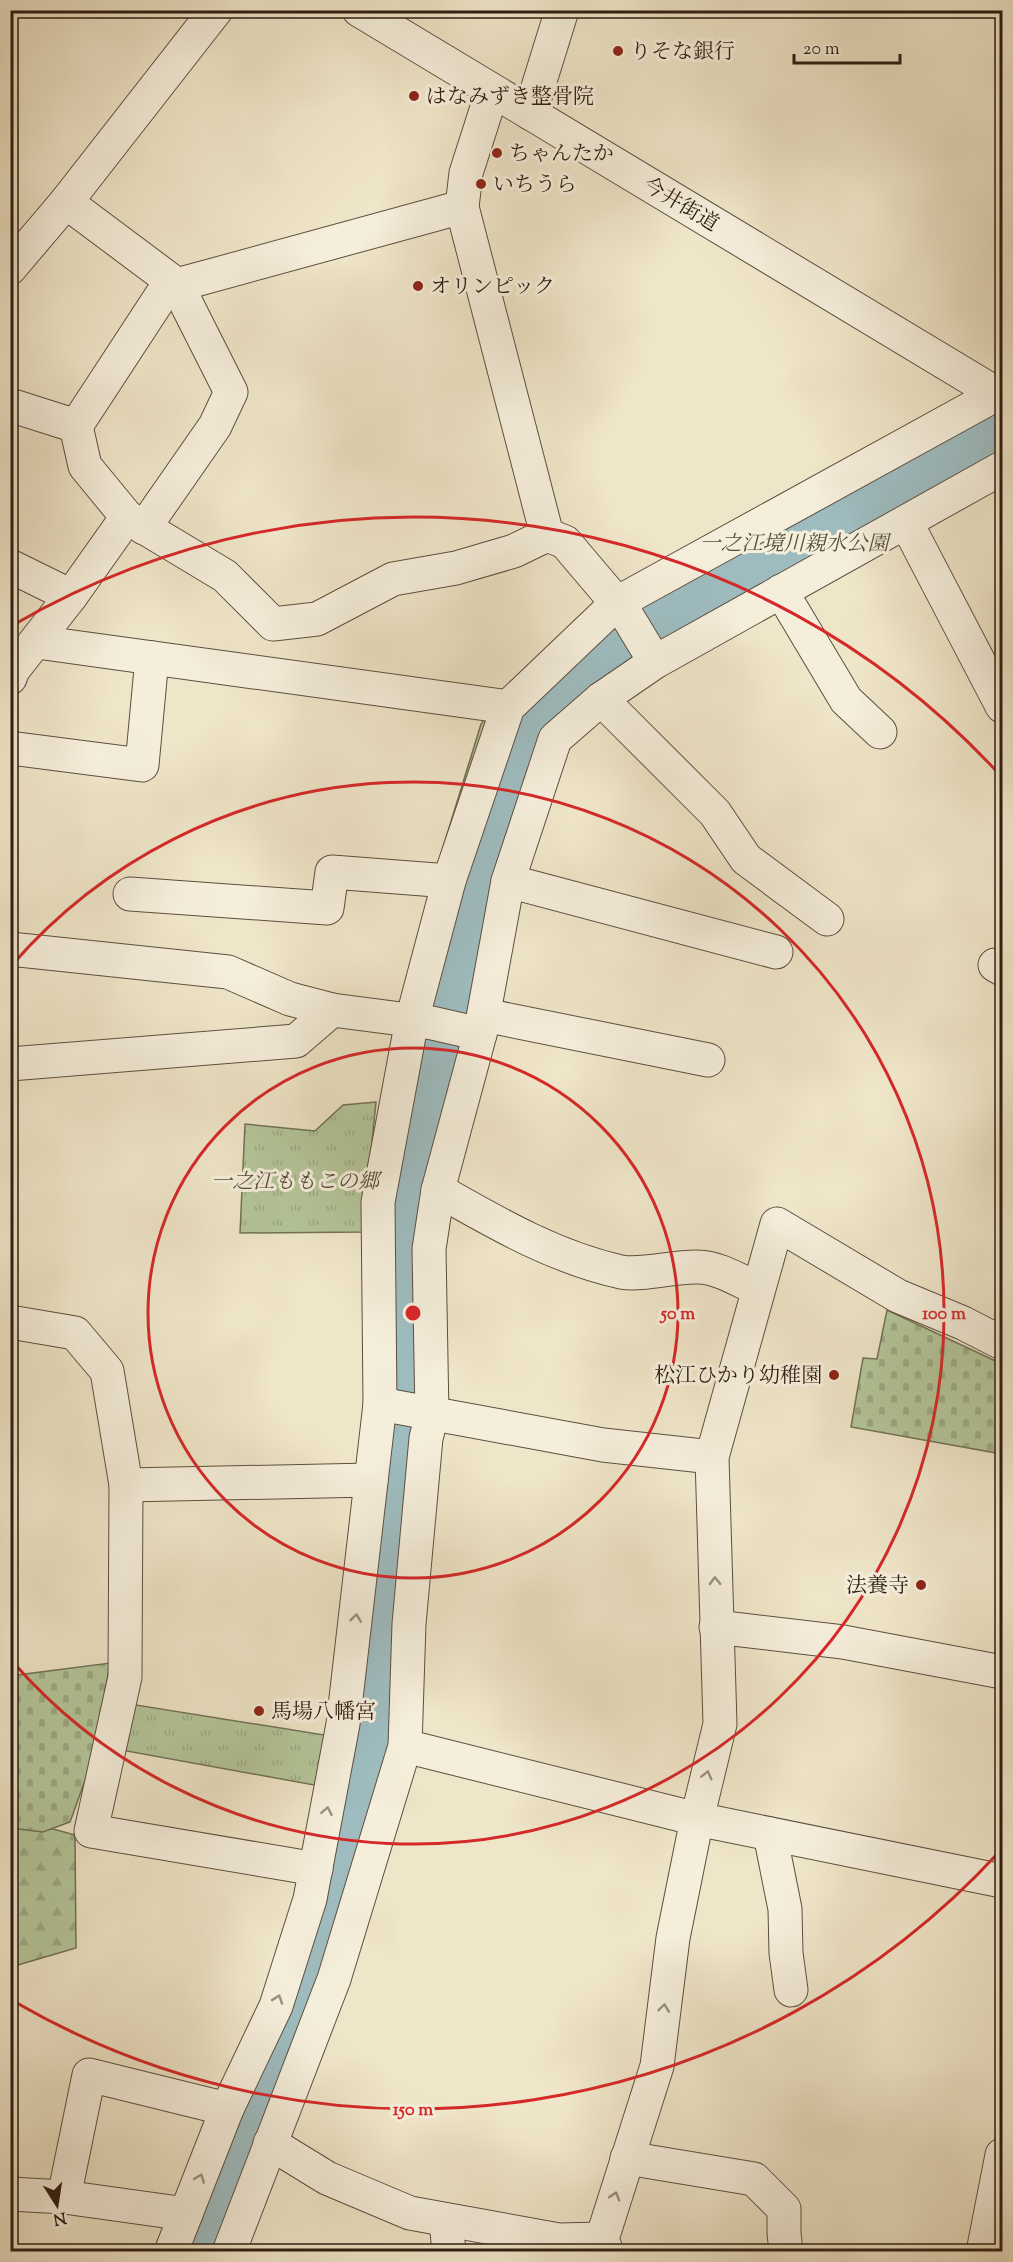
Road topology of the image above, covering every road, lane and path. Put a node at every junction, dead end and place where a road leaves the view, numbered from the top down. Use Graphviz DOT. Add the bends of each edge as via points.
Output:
graph roads {
  1 [pos="216,10"];
  2 [pos="359,10"];
  3 [pos="562,10"];
  4 [pos="492,92"];
  5 [pos="530,113"];
  6 [pos="66,202"];
  7 [pos="462,207"];
  8 [pos="10,268"];
  9 [pos="177,285"];
  10 [pos="1000,396"];
  11 [pos="10,405"];
  12 [pos="76,426"];
  13 [pos="1002,469"];
  14 [pos="135,522"];
  15 [pos="906,522"];
  16 [pos="547,535"];
  17 [pos="10,566"];
  18 [pos="781,591"];
  19 [pos="71,596"];
  20 [pos="621,609"];
  21 [pos="37,642"];
  22 [pos="649,652"];
  23 [pos="152,658"];
  24 [pos="10,678"];
  25 [pos="601,699"];
  26 [pos="1002,706"];
  27 [pos="508,707"];
  28 [pos="880,732"];
  29 [pos="10,747"];
  30 [pos="449,881"];
  31 [pos="508,881"];
  32 [pos="130,894"];
  33 [pos="827,919"];
  34 [pos="10,949"];
  35 [pos="776,952"];
  36 [pos="332,1010"];
  37 [pos="422,1021"];
  38 [pos="476,1026"];
  39 [pos="708,1060"];
  40 [pos="10,1064"];
  41 [pos="438,1190"];
  42 [pos="758,1289"];
  43 [pos="10,1322"];
  44 [pos="1002,1343"];
  45 [pos="403,1409"];
  46 [pos="712,1457"];
  47 [pos="371,1480"];
  48 [pos="126,1485"];
  49 [pos="716,1627"];
  50 [pos="1002,1672"];
  51 [pos="405,1746"];
  52 [pos="697,1819"];
  53 [pos="770,1834"];
  54 [pos="316,1869"];
  55 [pos="1002,1881"];
  56 [pos="791,1990"];
  57 [pos="227,2109"];
  58 [pos="270,2143"];
  59 [pos="1002,2155"];
  60 [pos="627,2158"];
  61 [pos="10,2194"];
  62 [pos="64,2197"];
  63 [pos="186,2214"];
  64 [pos="448,2236"];
  65 [pos="604,2245"];
  66 [pos="171,2252"];
  67 [pos="229,2252"];
  68 [pos="786,2252"];
  69 [pos="983,2252"];
  1 -- 6 [label="street"];
  2 -- 4 [label="street, 今井街道"];
  3 -- 5 [label="street"];
  4 -- 5 [label="street, 今井街道"];
  4 -- 7 [label="street" via="466,173"];
  5 -- 10 [label="street, 今井街道"];
  6 -- 8 [label="street"];
  6 -- 9 [label="street"];
  7 -- 9 [label="street"];
  7 -- 16 [label="street"];
  9 -- 12 [label="street" via="161,296"];
  9 -- 14 [label="street" via="231,392 215,426"];
  10 -- 20 [label="street"];
  11 -- 12 [label="street"];
  12 -- 14 [label="street" via="85,466"];
  13 -- 15 [label="street"];
  14 -- 16 [label="street" via="225,576 273,624 317,619 393,579 456,568 513,551"];
  14 -- 19 [label="street"];
  15 -- 18 [label="street"];
  15 -- 26 [label="street"];
  16 -- 20 [label="street" via="565,542"];
  17 -- 19 [label="street"];
  18 -- 22 [label="street"];
  18 -- 28 [label="street" via="846,700"];
  19 -- 21 [label="street"];
  20 -- 22 [label="street"];
  20 -- 27 [label="street"];
  21 -- 23 [label="street"];
  21 -- 24 [label="street"];
  22 -- 25 [label="street"];
  23 -- 27 [label="street"];
  23 -- 29 [label="street" via="142,765"];
  25 -- 31 [label="street" via="555,739"];
  25 -- 33 [label="street" via="716,813 746,859"];
  27 -- 30 [label="street"];
  30 -- 32 [label="street" via="332,872 327,908"];
  30 -- 37 [label="street"];
  31 -- 35 [label="street"];
  31 -- 38 [label="street"];
  34 -- 36 [label="street" via="228,972 290,999"];
  36 -- 37 [label="street"];
  36 -- 40 [label="street" via="296,1041"];
  37 -- 38 [label="street"];
  37 -- 45 [label="street" via="378,1202"];
  38 -- 39 [label="street"];
  38 -- 41 [label="street"];
  41 -- 42 [label="street" via="517,1235 578,1260 624,1273 700,1267"];
  41 -- 45 [label="street"];
  42 -- 44 [label="street" via="777,1224 898,1296"];
  42 -- 46 [label="street"];
  43 -- 48 [label="street" via="75,1333 107,1371"];
  45 -- 46 [label="street" via="603,1445"];
  45 -- 47 [label="street"];
  45 -- 51 [label="street" via="426,1438 409,1624"];
  49 -- 46 [label="street, one-way"];
  47 -- 48 [label="street"];
  54 -- 47 [label="street, one-way" via="342,1731"];
  48 -- 54 [label="street" via="125,1677 91,1831"];
  49 -- 50 [label="street" via="843,1642"];
  52 -- 49 [label="street, one-way" via="720,1724"];
  51 -- 52 [label="street"];
  51 -- 58 [label="street" via="334,1979"];
  52 -- 53 [label="street"];
  60 -- 52 [label="street, one-way" via="657,2066 673,1938"];
  53 -- 55 [label="street"];
  53 -- 56 [label="street" via="785,1909"];
  57 -- 54 [label="street, one-way" via="276,2006"];
  57 -- 62 [label="street" via="88,2075"];
  63 -- 57 [label="street, one-way"];
  58 -- 64 [label="street" via="327,2178 410,2213"];
  58 -- 67 [label="street"];
  59 -- 69 [label="street"];
  65 -- 60 [label="street, one-way"];
  60 -- 68 [label="street" via="754,2179 784,2209"];
  61 -- 62 [label="street"];
  62 -- 63 [label="street"];
  63 -- 66 [label="street"];
  64 -- 65 [label="street"];
}
